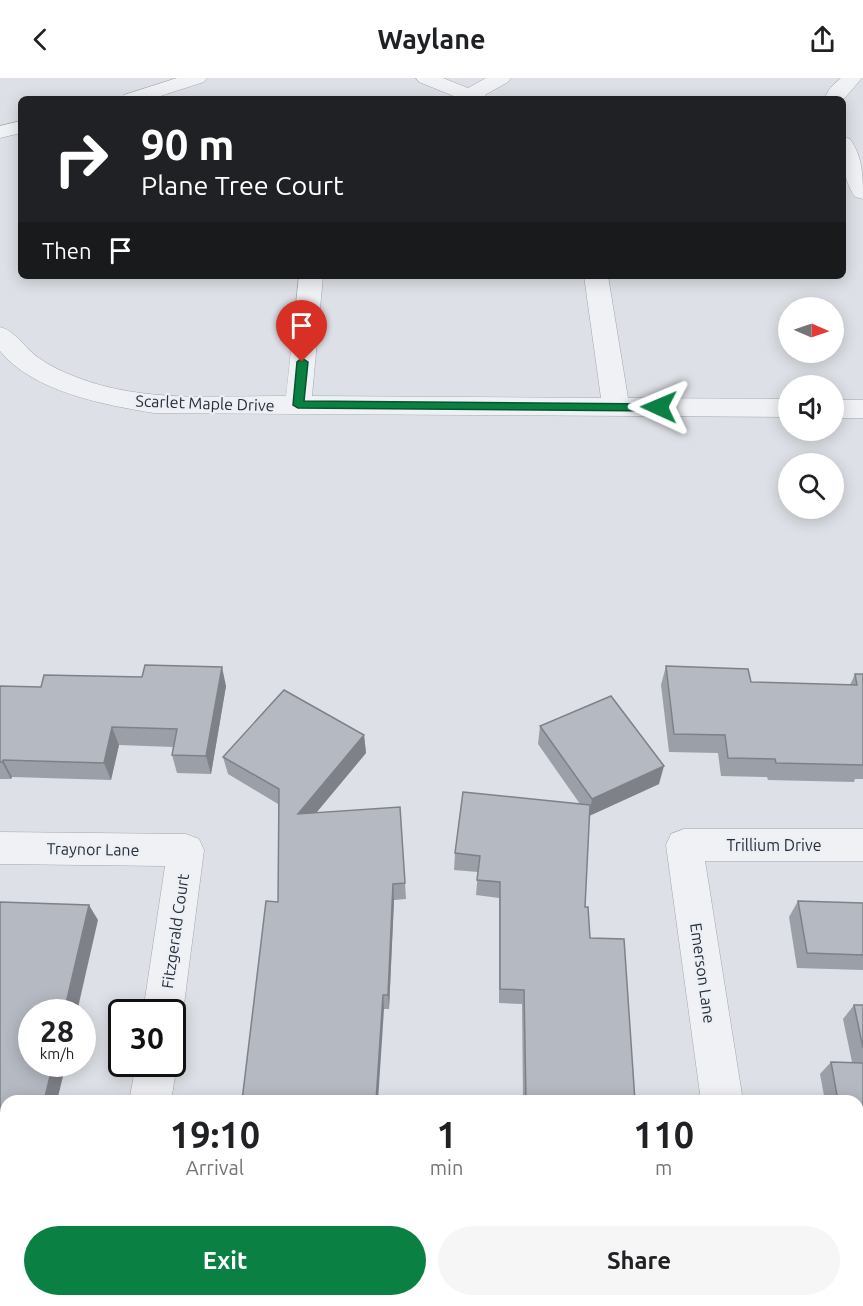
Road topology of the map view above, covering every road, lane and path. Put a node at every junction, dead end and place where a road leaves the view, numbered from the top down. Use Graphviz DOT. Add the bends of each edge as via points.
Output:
graph roads {
  1 [pos="197,78"];
  2 [pos="426,78"];
  3 [pos="501,78"];
  4 [pos="852,78"];
  5 [pos="140,96"];
  6 [pos="472,96"];
  7 [pos="476,96"];
  8 [pos="835,96"];
  9 [pos="18,128"];
  10 [pos="0,132"];
  11 [pos="846,150"];
  12 [pos="863,192"];
  13 [pos="311,279"];
  14 [pos="596,279"];
  15 [pos="1,338"];
  16 [pos="298,405"];
  17 [pos="616,407"];
  18 [pos="778,408"];
  19 [pos="844,409"];
  20 [pos="863,409"];
  21 [pos="684,845"];
  22 [pos="863,845"];
  23 [pos="0,848"];
  24 [pos="186,850"];
  25 [pos="165,999"];
  26 [pos="154,1077"];
  27 [pos="151,1095"];
  28 [pos="721,1095"];
  1 -- 5 [label="street"];
  2 -- 6 [label="street"];
  3 -- 7 [label="street"];
  4 -- 8 [label="street"];
  9 -- 10 [label="street"];
  11 -- 12 [label="street"];
  13 -- 16 [label="street"];
  14 -- 17 [label="street"];
  15 -- 16 [label="street, Scarlet Maple Drive" via="25,361 45,373 123,400 172,405"];
  16 -- 17 [label="street, Scarlet Maple Drive"];
  17 -- 18 [label="street, Scarlet Maple Drive"];
  19 -- 20 [label="street"];
  21 -- 22 [label="street, Trillium Drive"];
  21 -- 28 [label="street, Emerson Lane"];
  23 -- 24 [label="street, Traynor Lane"];
  24 -- 25 [label="street, Fitzgerald Court"];
  26 -- 27 [label="street"];
}
